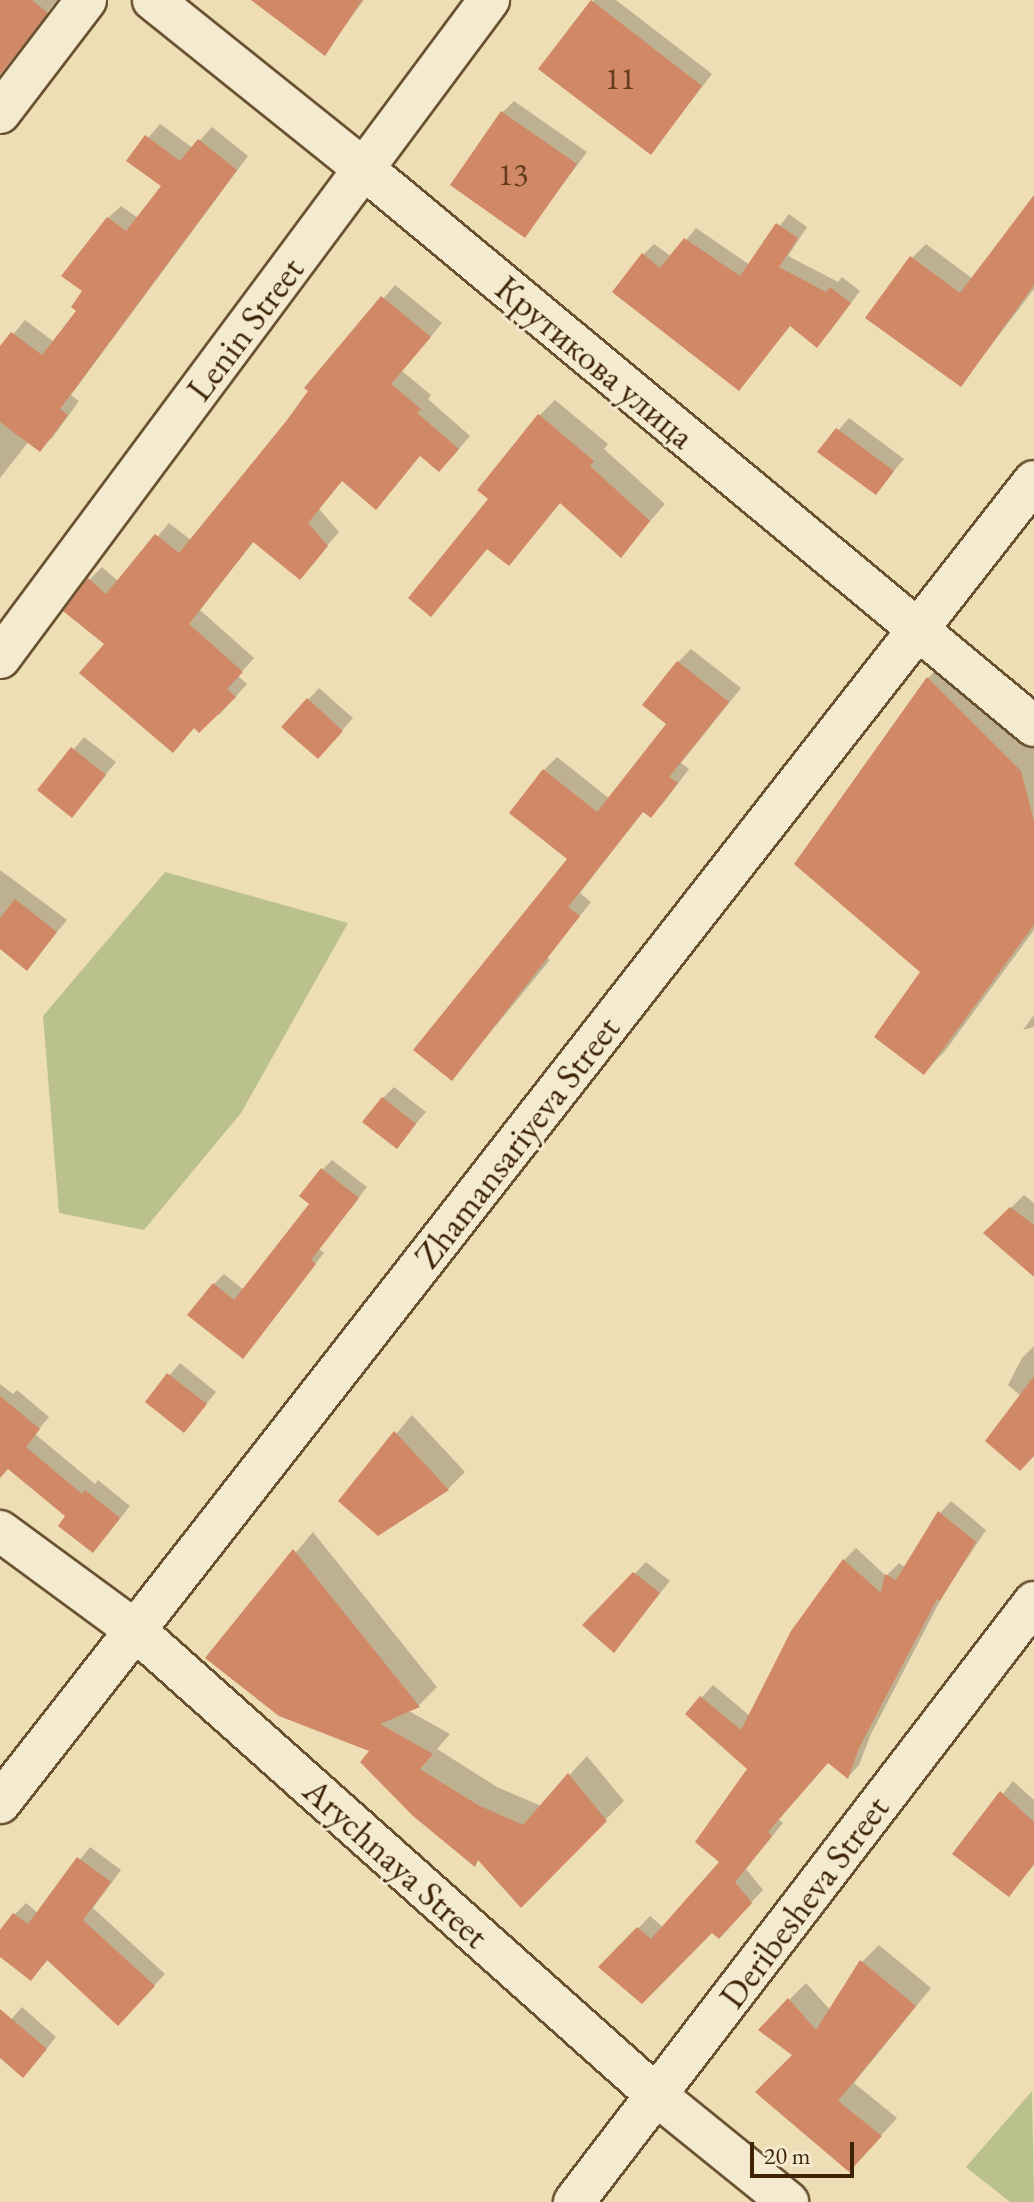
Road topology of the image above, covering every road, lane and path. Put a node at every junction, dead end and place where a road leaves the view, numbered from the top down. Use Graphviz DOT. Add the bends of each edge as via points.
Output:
graph roads {
  1 [pos="86,0"];
  2 [pos="153,0"];
  3 [pos="489,0"];
  4 [pos="0,113"];
  5 [pos="364,169"];
  6 [pos="1034,481"];
  7 [pos="916,631"];
  8 [pos="0,658"];
  9 [pos="1034,726"];
  10 [pos="0,1531"];
  11 [pos="1034,1602"];
  12 [pos="135,1630"];
  13 [pos="0,1803"];
  14 [pos="656,2095"];
  15 [pos="574,2202"];
  16 [pos="788,2202"];
  1 -- 4 [label="street"];
  2 -- 5 [label="street, Крутикова улица"];
  3 -- 5 [label="street, Lenin Street"];
  5 -- 7 [label="street, Крутикова улица"];
  5 -- 8 [label="street, Lenin Street"];
  6 -- 7 [label="street, Zhamansariyeva Street"];
  7 -- 9 [label="street, Крутикова улица"];
  7 -- 12 [label="street, Zhamansariyeva Street"];
  10 -- 12 [label="street, Arychnaya Street"];
  11 -- 14 [label="street, Deribesheva Street"];
  12 -- 13 [label="street, Zhamansariyeva Street"];
  12 -- 14 [label="street, Arychnaya Street"];
  14 -- 15 [label="street, Deribesheva Street"];
  14 -- 16 [label="street, Arychnaya Street"];
}
